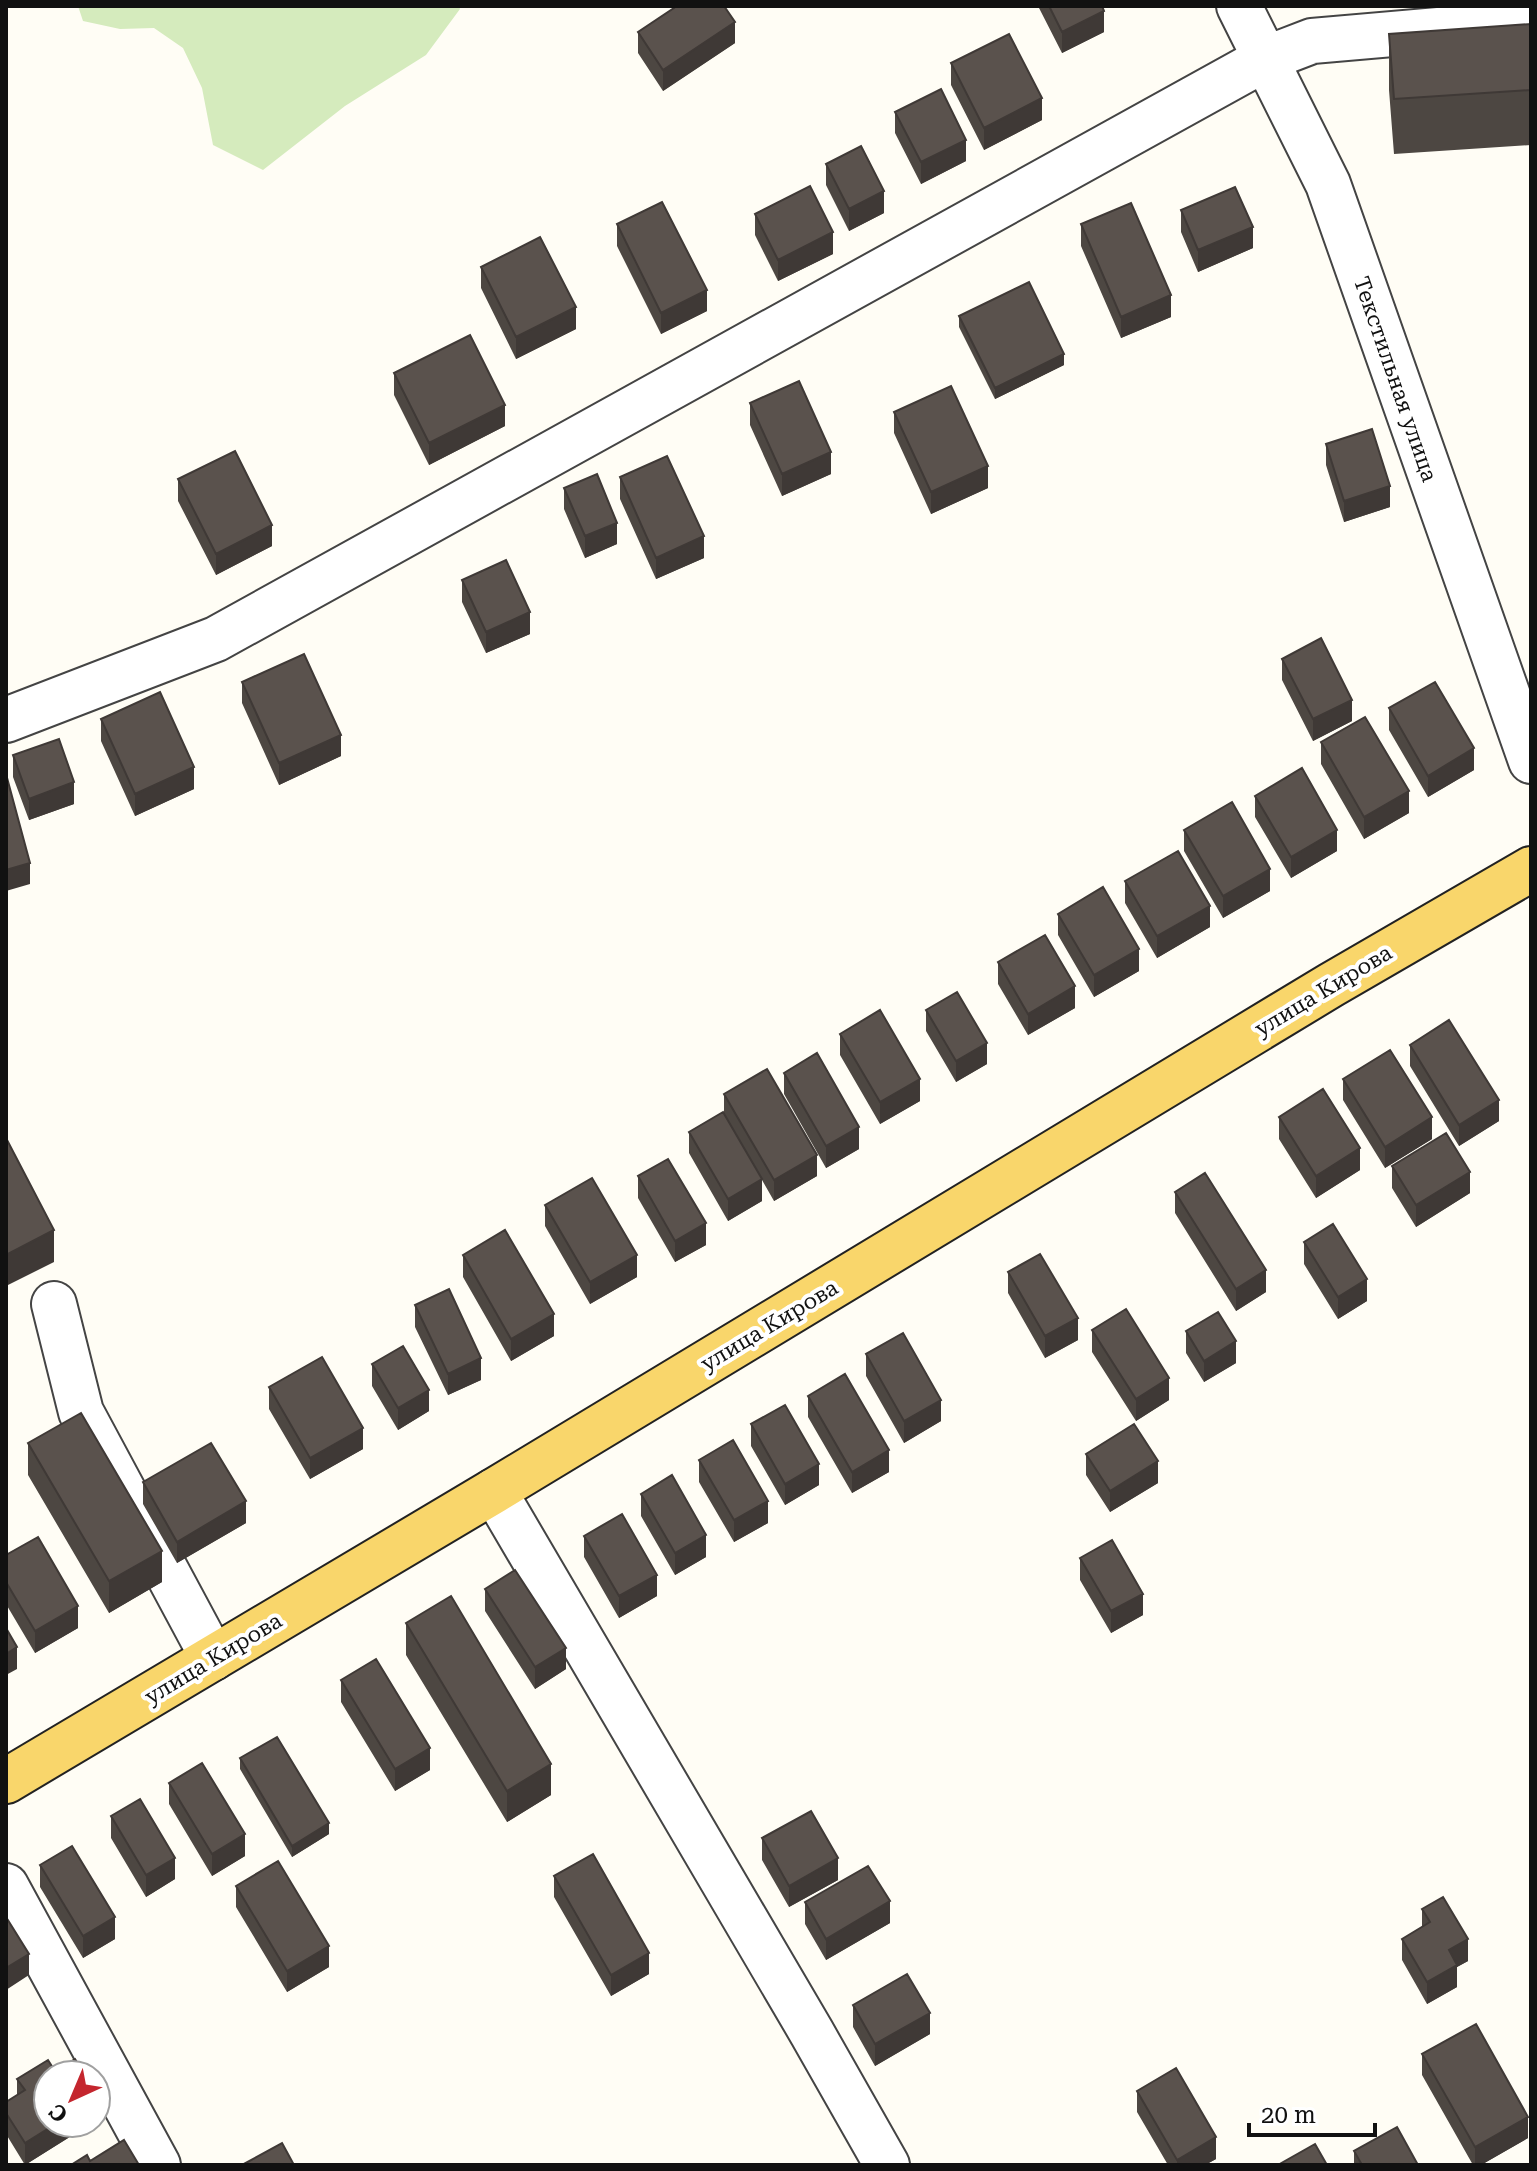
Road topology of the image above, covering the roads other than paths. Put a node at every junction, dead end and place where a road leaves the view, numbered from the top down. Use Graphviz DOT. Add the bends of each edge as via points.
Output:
graph roads {
  1 [pos="1239,6"];
  2 [pos="1531,22"];
  3 [pos="1265,59"];
  4 [pos="6,720"];
  5 [pos="1531,761"];
  6 [pos="1531,869"];
  7 [pos="54,1304"];
  8 [pos="494,1491"];
  9 [pos="213,1658"];
  10 [pos="6,1781"];
  11 [pos="6,1886"];
  12 [pos="158,2165"];
  13 [pos="887,2165"];
  1 -- 3 [label="street, Текстильная улица"];
  2 -- 3 [label="street" via="1312,41"];
  3 -- 4 [label="street" via="216,639"];
  3 -- 5 [label="street, Текстильная улица" via="1328,184"];
  6 -- 8 [label="main road, улица Кирова"];
  7 -- 9 [label="street" via="81,1412"];
  8 -- 9 [label="main road, улица Кирова"];
  8 -- 13 [label="street"];
  9 -- 10 [label="main road, улица Кирова"];
  11 -- 12 [label="street"];
}
